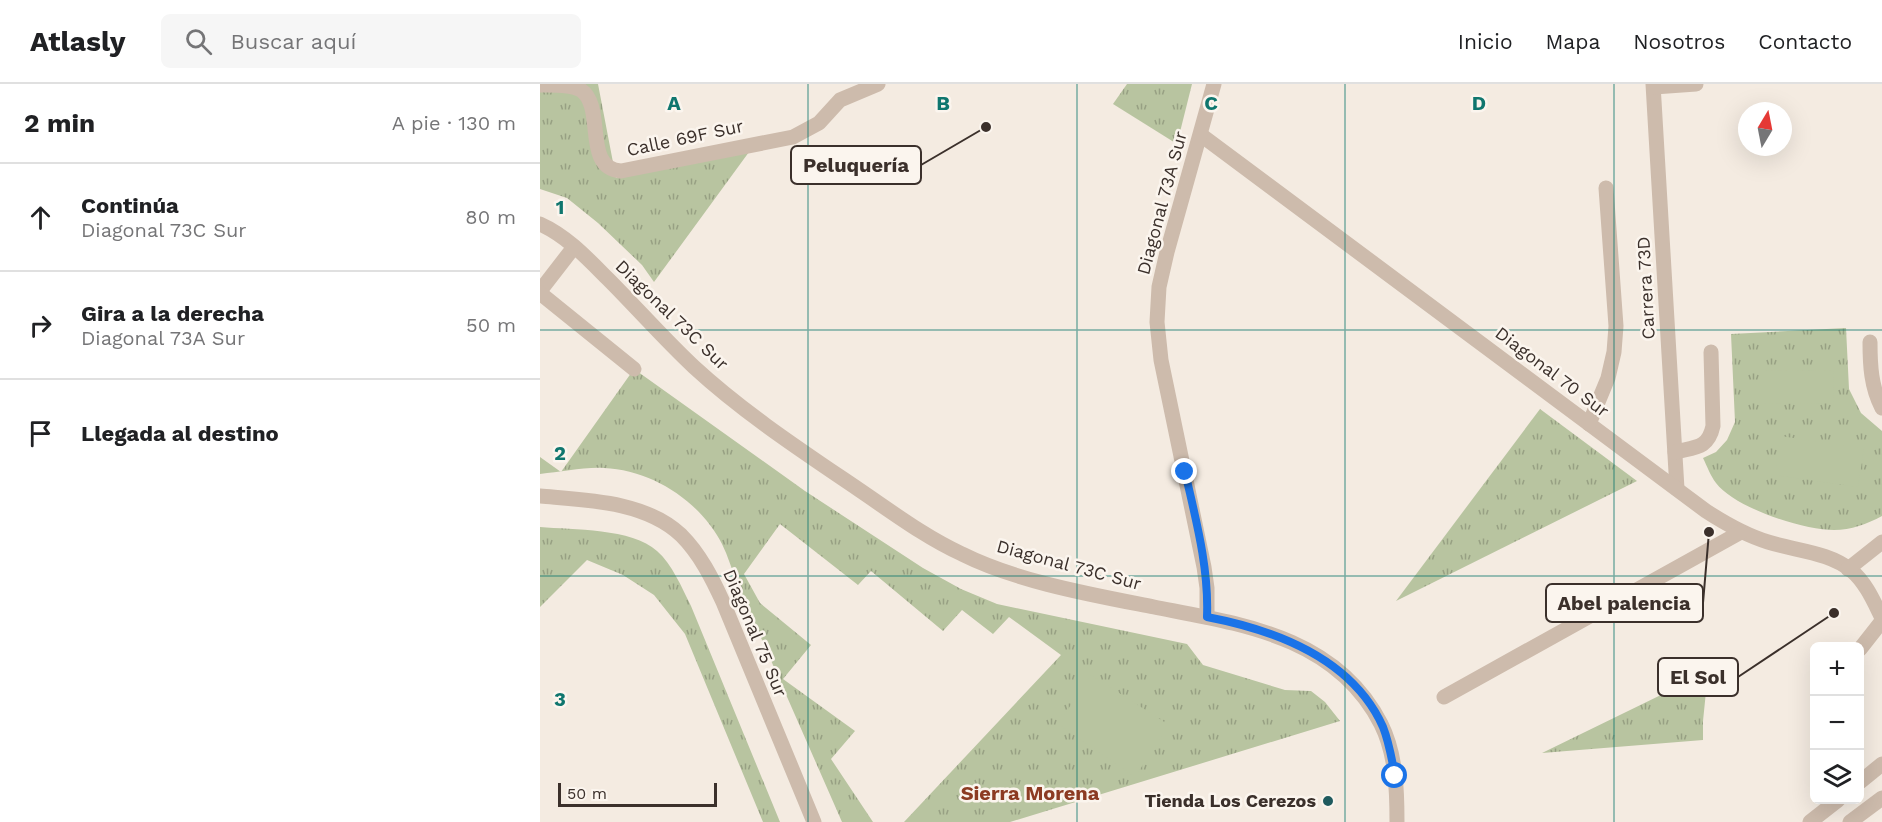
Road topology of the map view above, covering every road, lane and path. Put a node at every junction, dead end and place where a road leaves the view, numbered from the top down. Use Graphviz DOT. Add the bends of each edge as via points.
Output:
graph roads {
  1 [pos="878,84"];
  2 [pos="1215,84"];
  3 [pos="1696,84"];
  4 [pos="1654,85"];
  5 [pos="540,86"];
  6 [pos="1201,135"];
  7 [pos="1606,188"];
  8 [pos="540,224"];
  9 [pos="574,246"];
  10 [pos="540,292"];
  11 [pos="1870,342"];
  12 [pos="1711,352"];
  13 [pos="634,369"];
  14 [pos="1882,408"];
  15 [pos="1589,424"];
  16 [pos="1675,452"];
  17 [pos="1677,489"];
  18 [pos="540,496"];
  19 [pos="1741,532"];
  20 [pos="1882,543"];
  21 [pos="1848,569"];
  22 [pos="1207,617"];
  23 [pos="1882,620"];
  24 [pos="1864,644"];
  25 [pos="1444,697"];
  26 [pos="1882,764"];
  27 [pos="1864,779"];
  28 [pos="1882,798"];
  29 [pos="1833,804"];
  30 [pos="814,822"];
  31 [pos="1397,822"];
  32 [pos="1810,822"];
  33 [pos="1850,822"];
  1 -- 5 [label="street, Calle 69F Sur" via="840,100 819,123 793,137 621,171 606,165 600,156 592,108 580,89"];
  2 -- 6 [label="street, Diagonal 73A Sur"];
  3 -- 4 [label="street"];
  4 -- 16 [label="street, Carrera 73D"];
  6 -- 15 [label="street, Diagonal 70 Sur"];
  6 -- 22 [label="street, Diagonal 73A Sur" via="1164,264 1157,322 1161,360 1204,567"];
  7 -- 15 [label="street" via="1616,326 1608,378"];
  8 -- 9 [label="street"];
  9 -- 10 [label="street"];
  9 -- 22 [label="street, Diagonal 73C Sur" via="662,336 735,401 810,457 932,538 962,555 1018,576"];
  10 -- 13 [label="street"];
  11 -- 14 [label="street" via="1875,396"];
  12 -- 16 [label="street" via="1711,438 1706,444"];
  15 -- 17 [label="street, Diagonal 70 Sur"];
  16 -- 17 [label="street, Carrera 73D"];
  17 -- 19 [label="street, Diagonal 70 Sur"];
  18 -- 30 [label="street, Diagonal 75 Sur" via="635,510 680,535 698,556 723,602"];
  19 -- 21 [label="street, Diagonal 70 Sur" via="1817,554"];
  19 -- 25 [label="street"];
  20 -- 21 [label="street"];
  21 -- 23 [label="street, Diagonal 70 Sur" via="1864,585"];
  22 -- 31 [label="street, Diagonal 73C Sur" via="1293,642 1342,673 1365,698 1389,745"];
  23 -- 24 [label="street"];
  26 -- 27 [label="street"];
  28 -- 33 [label="street"];
  29 -- 32 [label="street"];
}
